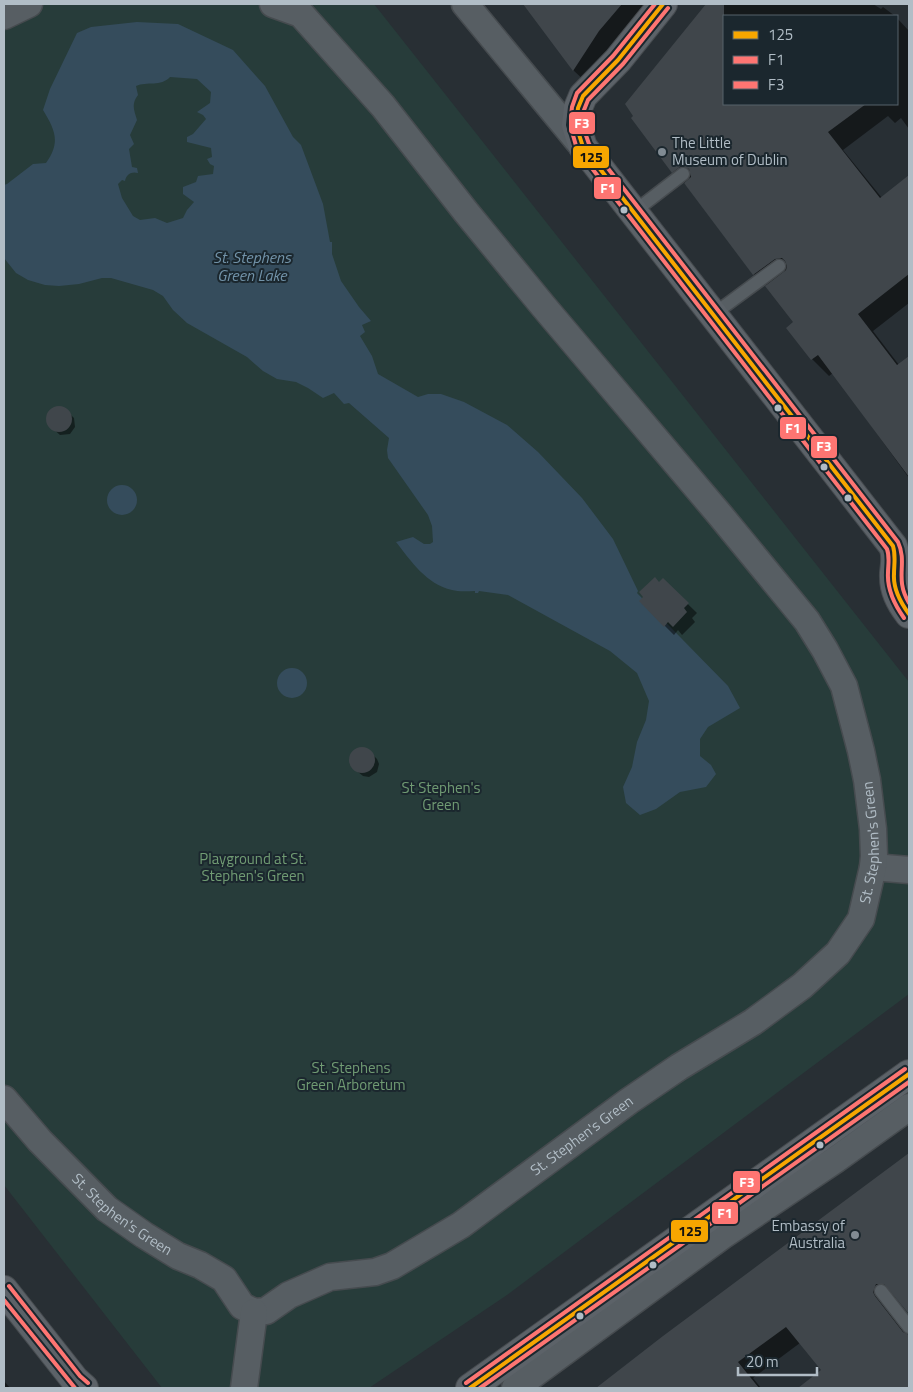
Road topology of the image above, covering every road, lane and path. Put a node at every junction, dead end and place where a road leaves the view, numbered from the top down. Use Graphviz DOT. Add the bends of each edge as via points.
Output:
graph roads {
  1 [pos="29,4"];
  2 [pos="273,4"];
  3 [pos="465,4"];
  4 [pos="663,4"];
  5 [pos="4,16"];
  6 [pos="583,146"];
  7 [pos="683,174"];
  8 [pos="635,211"];
  9 [pos="779,266"];
  10 [pos="714,314"];
  11 [pos="909,614"];
  12 [pos="873,867"];
  13 [pos="909,870"];
  14 [pos="909,1074"];
  15 [pos="4,1099"];
  16 [pos="909,1107"];
  17 [pos="4,1290"];
  18 [pos="882,1291"];
  19 [pos="254,1312"];
  20 [pos="909,1327"];
  21 [pos="80,1385"];
  22 [pos="244,1388"];
  23 [pos="470,1388"];
  24 [pos="516,1388"];
  1 -- 5 [label="street"];
  2 -- 12 [label="street, St. Stephen's Green" via="301,14 383,106 496,249 808,621 844,686 867,780 874,839"];
  3 -- 6 [label="street"];
  4 -- 6 [label="main road" via="618,60 583,96 576,118"];
  6 -- 8 [label="main road"];
  7 -- 8 [label="lane"];
  8 -- 10 [label="main road"];
  9 -- 10 [label="lane"];
  10 -- 11 [label="main road" via="893,546 898,597"];
  12 -- 13 [label="street"];
  12 -- 19 [label="street, St. Stephen's Green" via="861,920 838,953 802,986 753,1022 629,1101 461,1225 408,1257 375,1272 330,1277 289,1295 266,1311"];
  14 -- 23 [label="main road"];
  15 -- 19 [label="street, St. Stephen's Green" via="107,1210 178,1256 200,1264 224,1279 242,1306"];
  16 -- 24 [label="street" via="722,1236"];
  17 -- 21 [label="main road"];
  18 -- 20 [label="lane"];
  19 -- 22 [label="street"];
}
